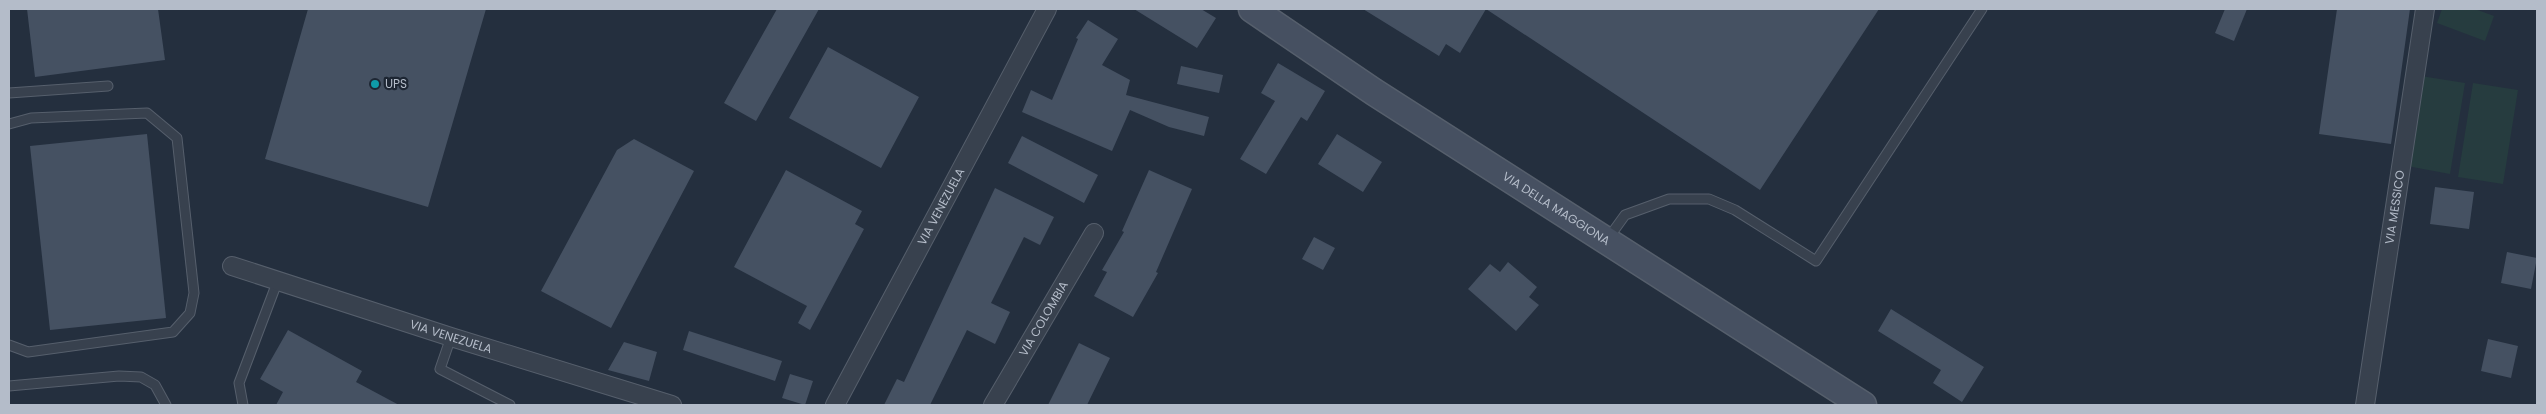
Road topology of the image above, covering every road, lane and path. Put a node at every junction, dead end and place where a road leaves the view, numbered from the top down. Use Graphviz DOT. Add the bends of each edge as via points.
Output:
graph roads {
  1 [pos="1047,9"];
  2 [pos="1252,9"];
  3 [pos="1982,9"];
  4 [pos="2425,9"];
  5 [pos="108,86"];
  6 [pos="9,93"];
  7 [pos="9,124"];
  8 [pos="1094,233"];
  9 [pos="1607,240"];
  10 [pos="232,266"];
  11 [pos="279,280"];
  12 [pos="451,337"];
  13 [pos="9,345"];
  14 [pos="9,386"];
  15 [pos="166,405"];
  16 [pos="243,405"];
  17 [pos="510,405"];
  18 [pos="672,405"];
  19 [pos="835,405"];
  20 [pos="993,405"];
  21 [pos="1863,405"];
  22 [pos="2365,405"];
  1 -- 19 [label="street, VIA VENEZUELA"];
  2 -- 9 [label="street, VIA DELLA MAGGIONA" via="1374,92"];
  3 -- 9 [label="lane" via="1816,261 1735,210 1709,198 1669,199 1626,215"];
  4 -- 22 [label="street, VIA MESSICO"];
  5 -- 6 [label="lane"];
  7 -- 13 [label="lane" via="31,118 147,113 164,125 177,138 194,293 190,313 173,332 28,352"];
  8 -- 20 [label="street, VIA COLOMBIA"];
  9 -- 21 [label="street, VIA DELLA MAGGIONA"];
  10 -- 11 [label="street, VIA VENEZUELA"];
  11 -- 12 [label="street, VIA VENEZUELA"];
  11 -- 16 [label="lane" via="239,383"];
  12 -- 17 [label="lane" via="440,369"];
  12 -- 18 [label="street, VIA VENEZUELA"];
  14 -- 15 [label="lane" via="119,376 141,378 155,385"];
}
